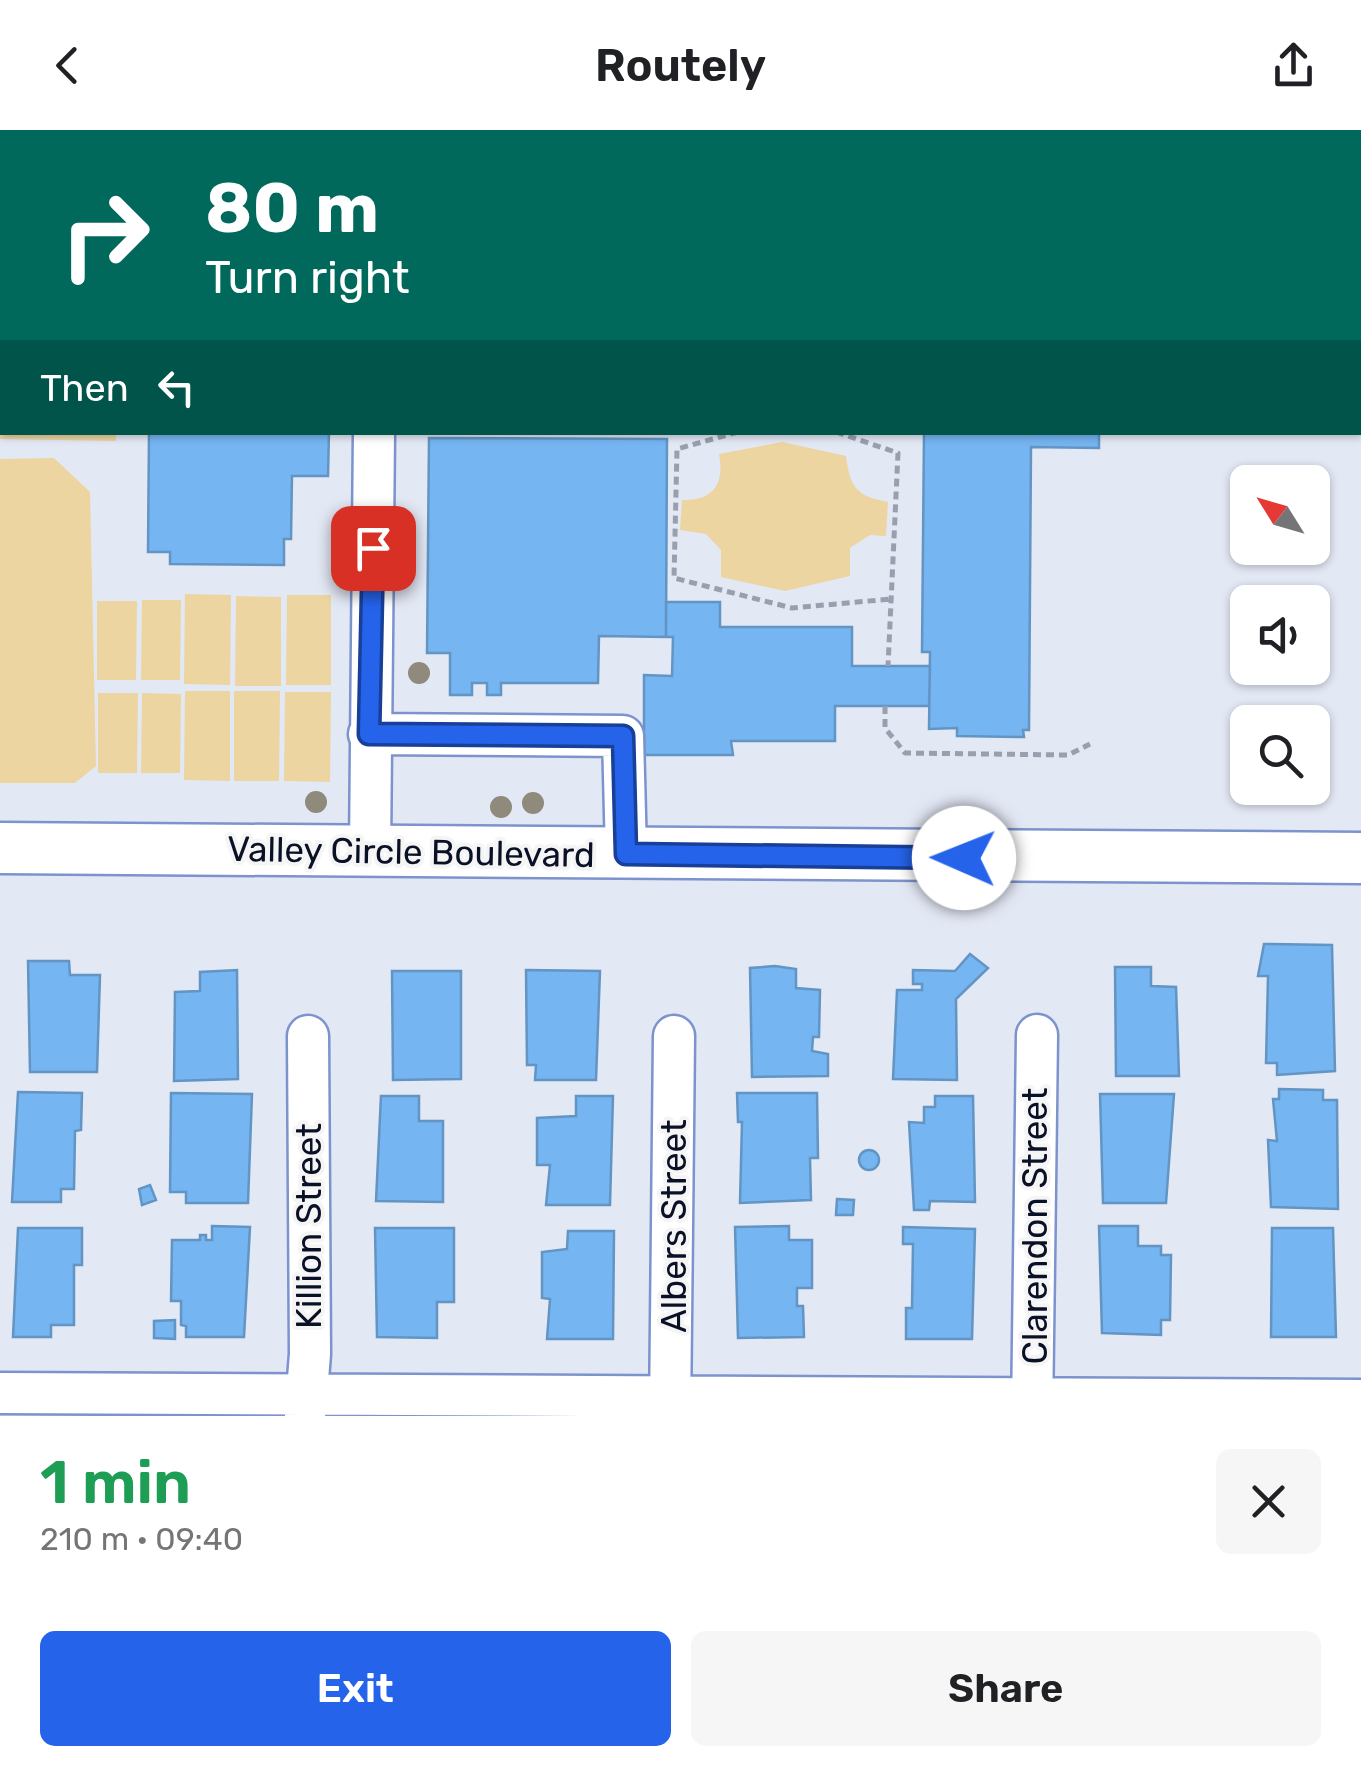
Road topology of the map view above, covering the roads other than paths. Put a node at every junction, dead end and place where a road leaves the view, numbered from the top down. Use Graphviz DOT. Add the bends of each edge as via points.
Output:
graph roads {
  1 [pos="374,435"];
  2 [pos="369,734"];
  3 [pos="0,848"];
  4 [pos="370,851"];
  5 [pos="626,854"];
  6 [pos="1361,858"];
  7 [pos="1037,1035"];
  8 [pos="308,1036"];
  9 [pos="674,1036"];
  10 [pos="0,1393"];
  11 [pos="1361,1400"];
  12 [pos="306,1406"];
  13 [pos="1033,1406"];
  14 [pos="671,1407"];
  1 -- 2 [label="street"];
  2 -- 4 [label="street"];
  2 -- 5 [label="street" via="623,736"];
  3 -- 4 [label="main road, Valley Circle Boulevard"];
  4 -- 5 [label="main road, Valley Circle Boulevard"];
  5 -- 6 [label="main road, Valley Circle Boulevard"];
  7 -- 13 [label="street, Clarendon Street"];
  8 -- 12 [label="street, Killion Street"];
  9 -- 14 [label="street, Albers Street"];
  10 -- 12 [label="street"];
  11 -- 13 [label="street"];
  12 -- 14 [label="street"];
  13 -- 14 [label="street"];
}
